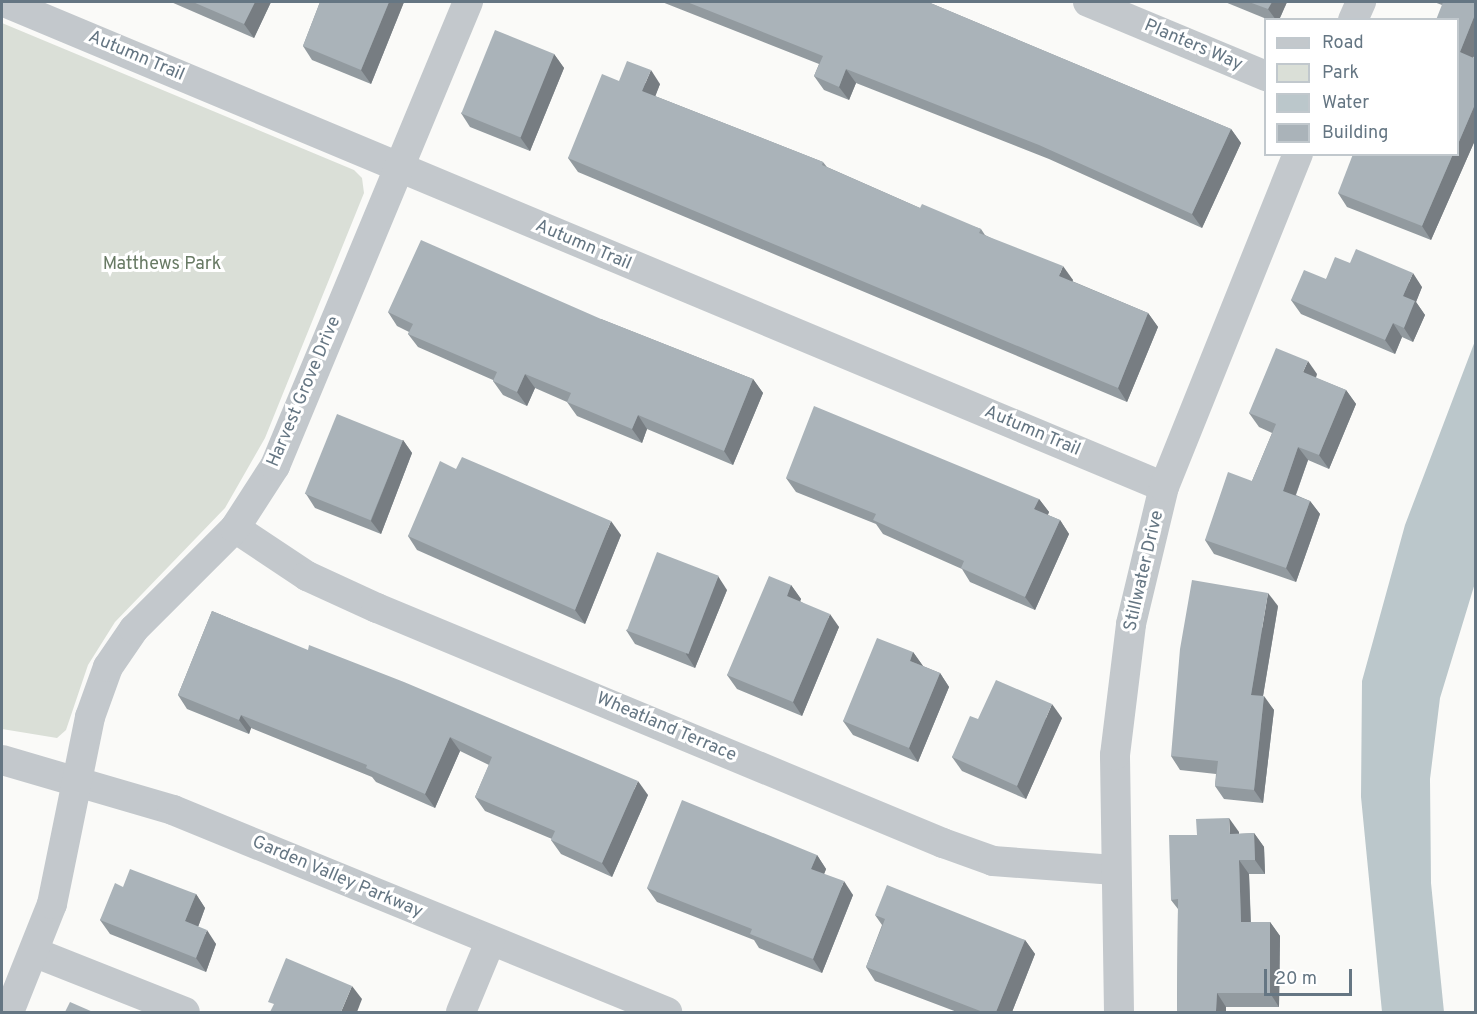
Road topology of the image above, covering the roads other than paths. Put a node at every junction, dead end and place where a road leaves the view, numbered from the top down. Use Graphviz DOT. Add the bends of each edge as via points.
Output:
graph roads {
  1 [pos="4,2"];
  2 [pos="468,2"];
  3 [pos="1088,2"];
  4 [pos="1361,2"];
  5 [pos="1354,18"];
  6 [pos="1264,75"];
  7 [pos="1297,156"];
  8 [pos="398,169"];
  9 [pos="1164,487"];
  10 [pos="235,528"];
  11 [pos="2,760"];
  12 [pos="76,779"];
  13 [pos="1115,870"];
  14 [pos="490,942"];
  15 [pos="36,953"];
  16 [pos="9,1012"];
  17 [pos="185,1012"];
  18 [pos="461,1012"];
  19 [pos="667,1012"];
  20 [pos="1119,1012"];
  1 -- 8 [label="street, Autumn Trail"];
  2 -- 8 [label="street, Harvest Grove Drive"];
  3 -- 6 [label="street, Planters Way"];
  4 -- 5 [label="street"];
  7 -- 9 [label="street, Stillwater Drive"];
  8 -- 9 [label="street, Autumn Trail"];
  8 -- 10 [label="street, Harvest Grove Drive" via="275,466"];
  9 -- 13 [label="street, Stillwater Drive" via="1131,624 1115,755"];
  10 -- 12 [label="street, Harvest Grove Drive" via="134,628 108,667 90,717"];
  10 -- 13 [label="street, Wheatland Terrace" via="307,576 377,608 943,843 993,861"];
  11 -- 12 [label="street, Garden Valley Parkway"];
  12 -- 14 [label="street, Garden Valley Parkway" via="172,810"];
  12 -- 15 [label="street, Harvest Grove Drive" via="54,895"];
  13 -- 20 [label="street, Stillwater Drive"];
  14 -- 18 [label="street"];
  14 -- 19 [label="street, Garden Valley Parkway"];
  15 -- 16 [label="street, Harvest Grove Drive"];
  15 -- 17 [label="street"];
}
